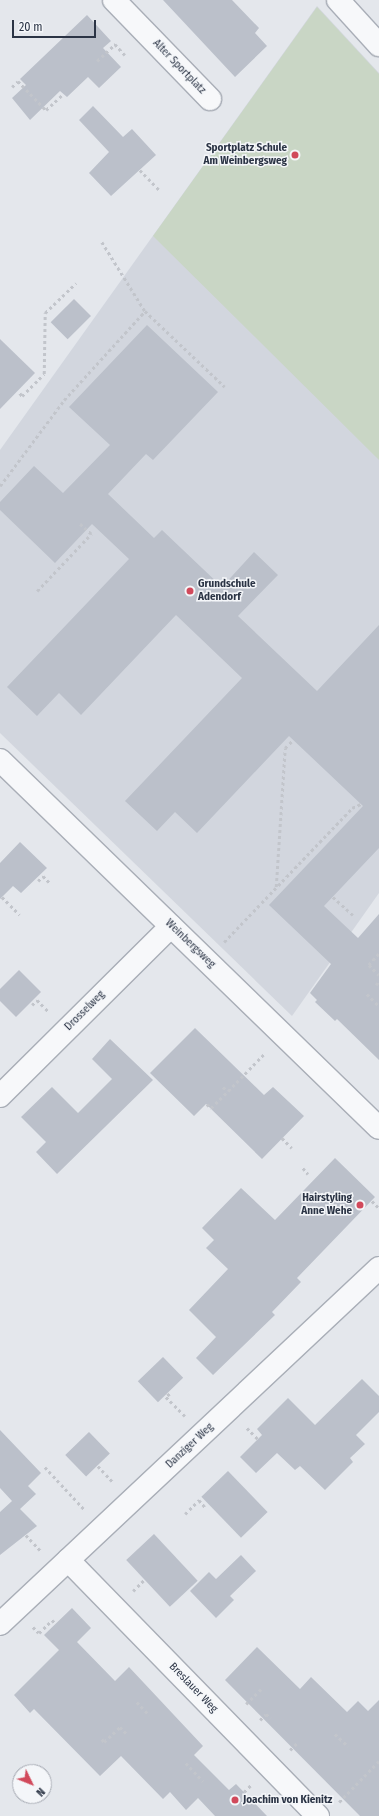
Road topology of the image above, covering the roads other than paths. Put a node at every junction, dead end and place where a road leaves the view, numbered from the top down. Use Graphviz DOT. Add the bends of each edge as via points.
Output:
graph roads {
  1 [pos="114,0"];
  2 [pos="338,0"];
  3 [pos="379,45"];
  4 [pos="210,99"];
  5 [pos="0,760"];
  6 [pos="171,926"];
  7 [pos="0,1096"];
  8 [pos="379,1128"];
  9 [pos="379,1268"];
  10 [pos="68,1560"];
  11 [pos="0,1624"];
  12 [pos="327,1810"];
  1 -- 4 [label="street, Alter Sportplatz"];
  2 -- 3 [label="street"];
  5 -- 6 [label="street, Weinbergsweg"];
  6 -- 7 [label="street, Drosselweg"];
  6 -- 8 [label="street, Weinbergsweg"];
  9 -- 10 [label="street, Danziger Weg"];
  10 -- 11 [label="street, Danziger Weg"];
  10 -- 12 [label="street, Breslauer Weg"];
}
